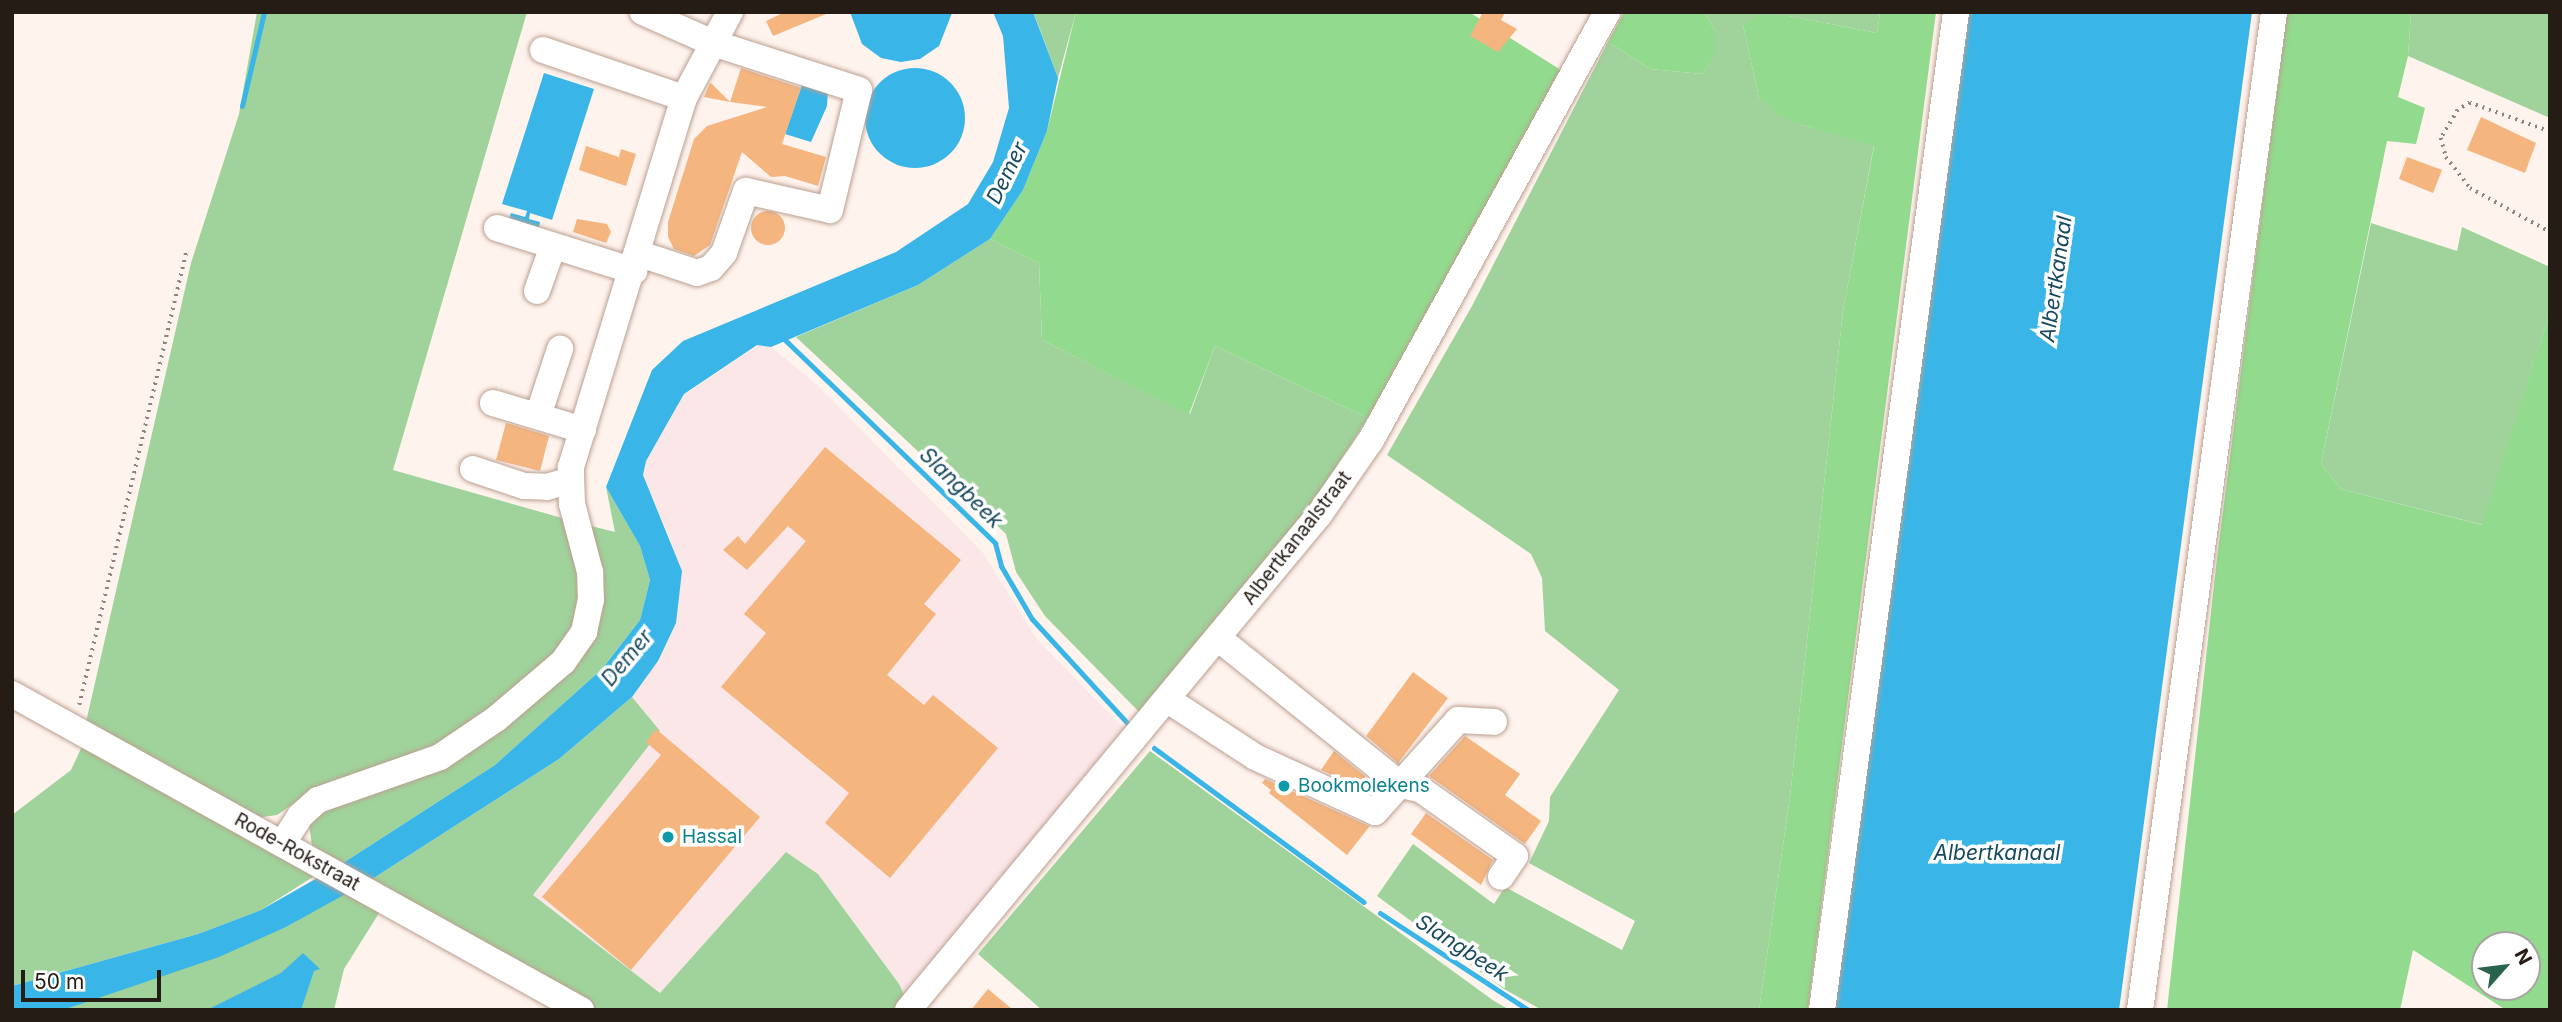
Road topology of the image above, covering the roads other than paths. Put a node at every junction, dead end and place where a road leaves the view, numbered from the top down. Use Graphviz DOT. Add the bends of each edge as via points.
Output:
graph roads {
  1 [pos="730,12"];
  2 [pos="1607,12"];
  3 [pos="1956,12"];
  4 [pos="2274,12"];
  5 [pos="646,13"];
  6 [pos="713,43"];
  7 [pos="543,50"];
  8 [pos="684,98"];
  9 [pos="497,228"];
  10 [pos="553,246"];
  11 [pos="637,263"];
  12 [pos="537,291"];
  13 [pos="560,349"];
  14 [pos="493,402"];
  15 [pos="538,416"];
  16 [pos="583,430"];
  17 [pos="473,469"];
  18 [pos="571,480"];
  19 [pos="1218,638"];
  20 [pos="12,694"];
  21 [pos="1168,700"];
  22 [pos="1494,722"];
  23 [pos="1401,785"];
  24 [pos="282,844"];
  25 [pos="1501,877"];
  26 [pos="582,1010"];
  27 [pos="908,1010"];
  28 [pos="1822,1010"];
  29 [pos="2140,1010"];
  1 -- 6 [label="street"];
  2 -- 19 [label="street, Albertkanaalstraat" via="1371,440 1319,515"];
  3 -- 28 [label="street"];
  4 -- 29 [label="street"];
  5 -- 6 [label="street"];
  6 -- 8 [label="street"];
  6 -- 11 [label="street" via="859,90 830,210 746,191 724,253 711,268 697,274"];
  7 -- 8 [label="street"];
  8 -- 11 [label="street"];
  9 -- 10 [label="street"];
  10 -- 11 [label="street"];
  10 -- 12 [label="street"];
  11 -- 16 [label="street"];
  13 -- 15 [label="street"];
  14 -- 15 [label="street"];
  15 -- 16 [label="street"];
  16 -- 18 [label="street"];
  17 -- 18 [label="street" via="524,486 547,487"];
  18 -- 24 [label="street" via="572,504 590,572 591,600 584,632 563,662 496,719 440,757 318,800 300,816"];
  19 -- 21 [label="street, Albertkanaalstraat"];
  19 -- 23 [label="street"];
  20 -- 24 [label="street, Rode-Rokstraat"];
  21 -- 23 [label="street" via="1255,757 1375,812"];
  21 -- 27 [label="street, Albertkanaalstraat"];
  22 -- 23 [label="street" via="1458,720"];
  23 -- 25 [label="street" via="1420,789 1515,856"];
  24 -- 26 [label="street, Rode-Rokstraat"];
}
